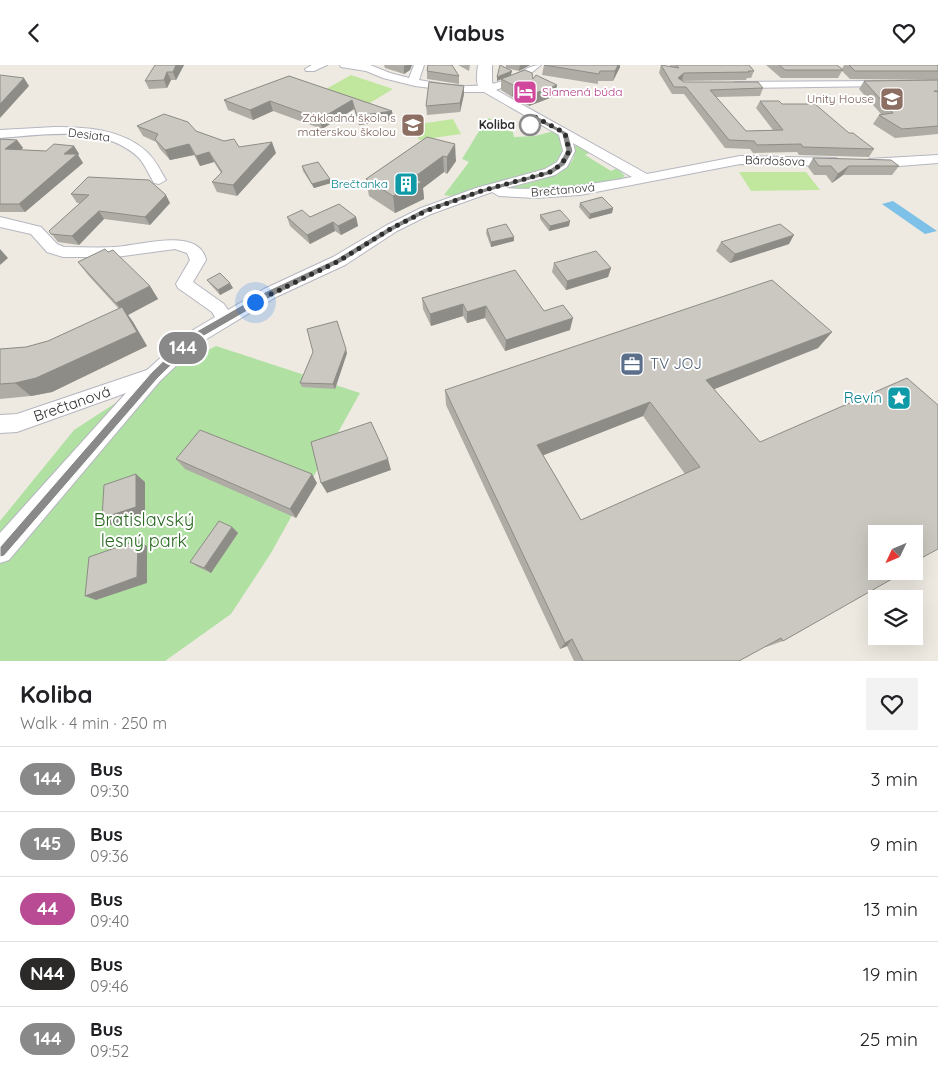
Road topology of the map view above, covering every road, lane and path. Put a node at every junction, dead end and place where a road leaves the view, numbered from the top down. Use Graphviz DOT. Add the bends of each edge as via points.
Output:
graph roads {
  1 [pos="322,65"];
  2 [pos="345,65"];
  3 [pos="419,65"];
  4 [pos="486,65"];
  5 [pos="536,65"];
  6 [pos="364,67"];
  7 [pos="310,69"];
  8 [pos="415,83"];
  9 [pos="900,84"];
  10 [pos="720,85"];
  11 [pos="487,89"];
  12 [pos="565,133"];
  13 [pos="0,134"];
  14 [pos="938,159"];
  15 [pos="644,178"];
  16 [pos="159,180"];
  17 [pos="481,191"];
  18 [pos="0,222"];
  19 [pos="225,320"];
  20 [pos="154,375"];
  21 [pos="0,424"];
  22 [pos="0,551"];
  1 -- 7 [label="street"];
  2 -- 6 [label="street"];
  3 -- 8 [label="street"];
  4 -- 11 [label="street" via="484,82"];
  5 -- 11 [label="street" via="520,77"];
  6 -- 8 [label="street"];
  8 -- 11 [label="street"];
  9 -- 10 [label="street"];
  11 -- 12 [label="street"];
  12 -- 15 [label="street"];
  12 -- 17 [label="street, Brečtanová" via="569,151 562,164 550,172"];
  13 -- 16 [label="street, Desiata" via="79,131 113,137 135,147"];
  14 -- 15 [label="street, Bárdošova" via="890,163 740,160"];
  15 -- 17 [label="street, Brečtanová" via="580,191 535,194"];
  17 -- 19 [label="street, Brečtanová" via="417,215 339,261 270,293"];
  18 -- 19 [label="street" via="36,230 52,248 64,252 116,252 172,244 189,247 198,260 184,284 218,308"];
  19 -- 20 [label="street, Brečtanová" via="194,338"];
  20 -- 21 [label="street, Brečtanová" via="17,423"];
  20 -- 22 [label="street"];
}
